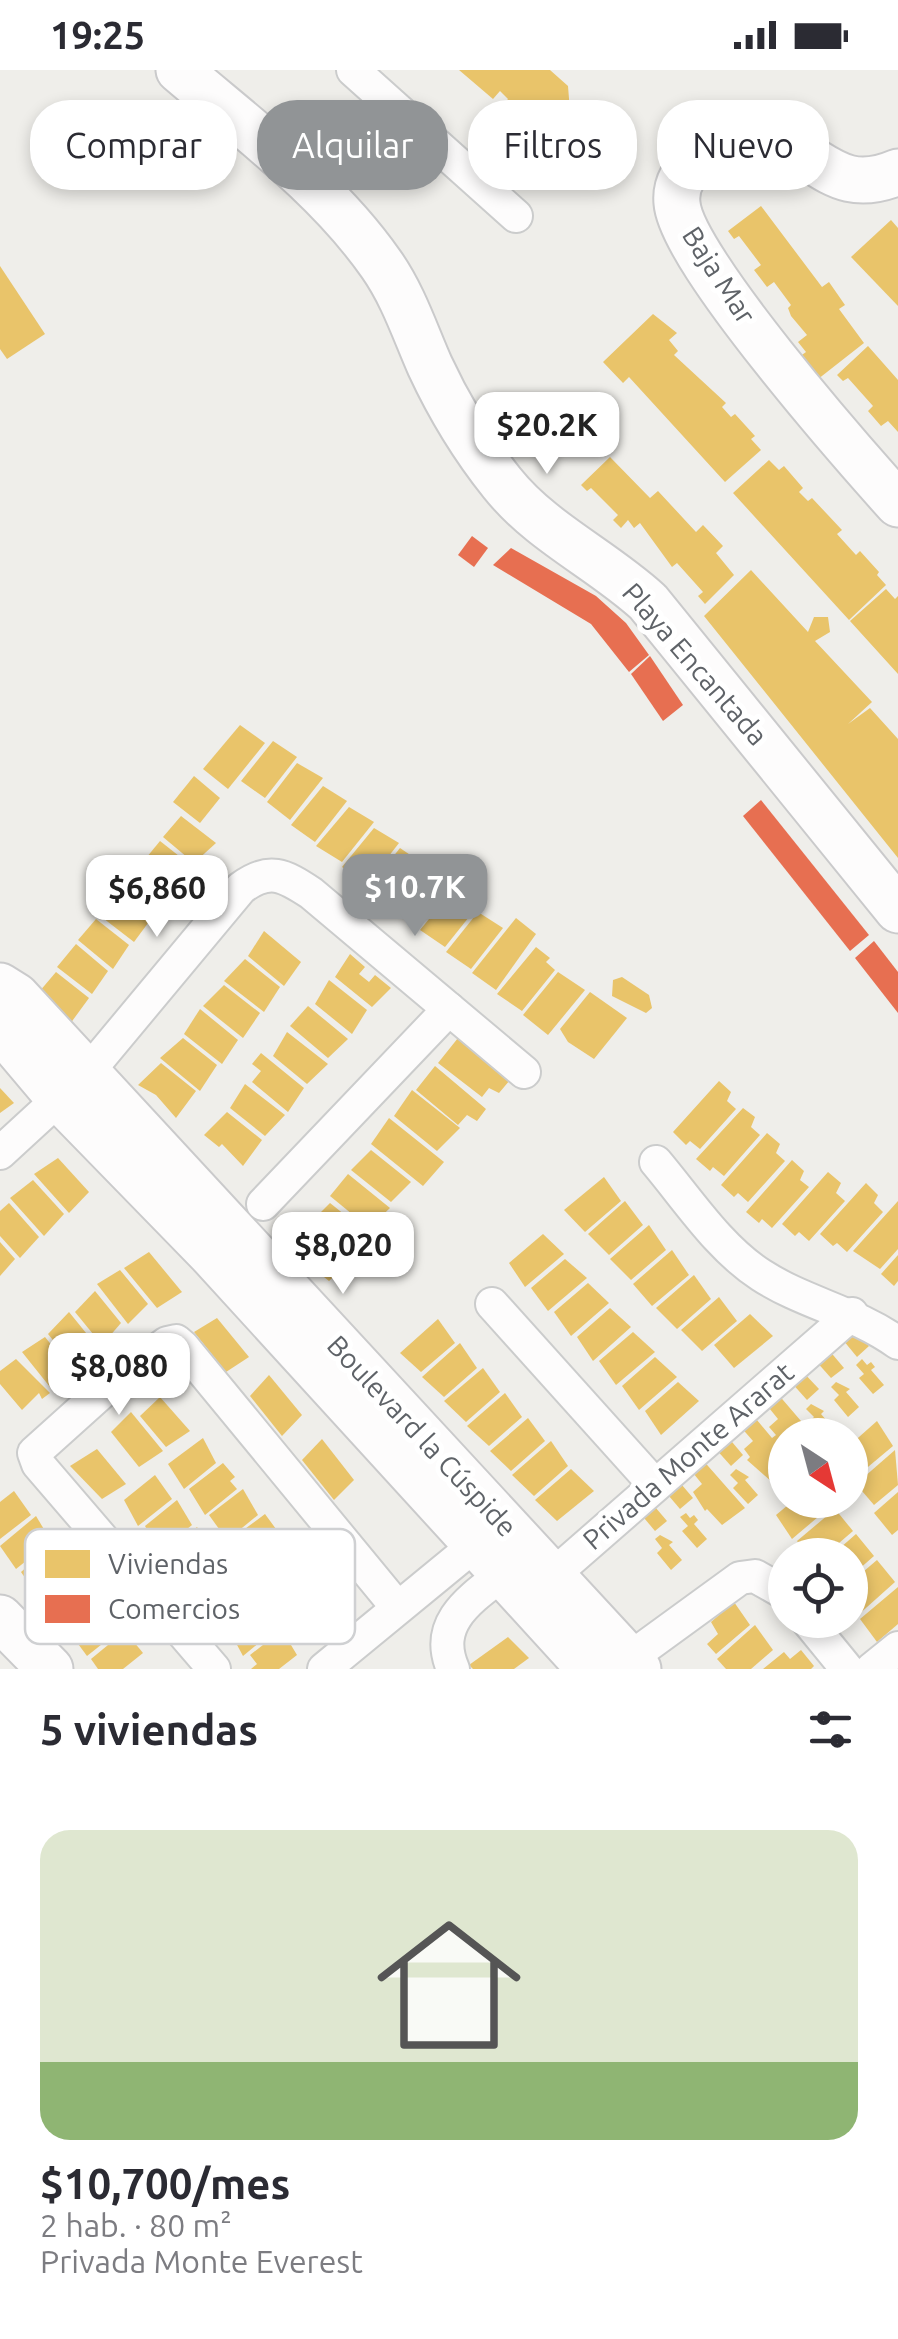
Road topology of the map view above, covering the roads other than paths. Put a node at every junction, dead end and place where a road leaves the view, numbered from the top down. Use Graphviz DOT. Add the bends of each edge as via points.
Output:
graph roads {
  1 [pos="179,70"];
  2 [pos="353,70"];
  3 [pos="898,172"];
  4 [pos="516,216"];
  5 [pos="898,504"];
  6 [pos="898,910"];
  7 [pos="0,986"];
  8 [pos="449,1009"];
  9 [pos="0,1028"];
  10 [pos="524,1072"];
  11 [pos="73,1086"];
  12 [pos="0,1153"];
  13 [pos="656,1162"];
  14 [pos="263,1204"];
  15 [pos="492,1304"];
  16 [pos="852,1314"];
  17 [pos="898,1343"];
  18 [pos="654,1484"];
  19 [pos="94,1529"];
  20 [pos="333,1529"];
  21 [pos="355,1556"];
  22 [pos="515,1561"];
  23 [pos="768,1584"];
  24 [pos="397,1607"];
  25 [pos="0,1618"];
  26 [pos="821,1638"];
  27 [pos="355,1643"];
  28 [pos="25,1644"];
  29 [pos="25,1644"];
  30 [pos="193,1644"];
  31 [pos="353,1644"];
  32 [pos="898,1648"];
  33 [pos="618,1666"];
  34 [pos="50,1669"];
  35 [pos="214,1669"];
  36 [pos="324,1669"];
  37 [pos="454,1669"];
  38 [pos="846,1669"];
  39 [pos="872,1669"];
  1 -- 6 [label="street, Playa Encantada" via="360,236 502,484 565,542 648,602"];
  2 -- 4 [label="street"];
  3 -- 5 [label="street, Baja Mar" via="866,182 843,180 788,148 734,141 690,165 678,182 676,206 708,269"];
  7 -- 11 [label="street, Boulevard la Cúspide" via="16,996"];
  8 -- 10 [label="street"];
  8 -- 11 [label="street" via="311,893 271,873 241,888"];
  8 -- 14 [label="street"];
  9 -- 11 [label="street, Boulevard la Cúspide"];
  11 -- 12 [label="street"];
  11 -- 22 [label="street, Boulevard la Cúspide" via="211,1254"];
  13 -- 16 [label="street" via="744,1263 782,1287"];
  15 -- 18 [label="street"];
  16 -- 17 [label="street"];
  16 -- 18 [label="street, Privada Monte Ararat"];
  18 -- 22 [label="street, Privada Monte Ararat"];
  19 -- 20 [label="street" via="34,1453 176,1341"];
  21 -- 24 [label="street"];
  22 -- 24 [label="street"];
  22 -- 33 [label="street, Boulevard la Cúspide"];
  22 -- 37 [label="street" via="450,1620 445,1650"];
  23 -- 33 [label="street" via="755,1576 740,1578"];
  24 -- 27 [label="street"];
  25 -- 29 [label="street"];
  26 -- 38 [label="street"];
  28 -- 34 [label="street"];
  30 -- 35 [label="street"];
  31 -- 36 [label="street"];
  32 -- 39 [label="street"];
}
